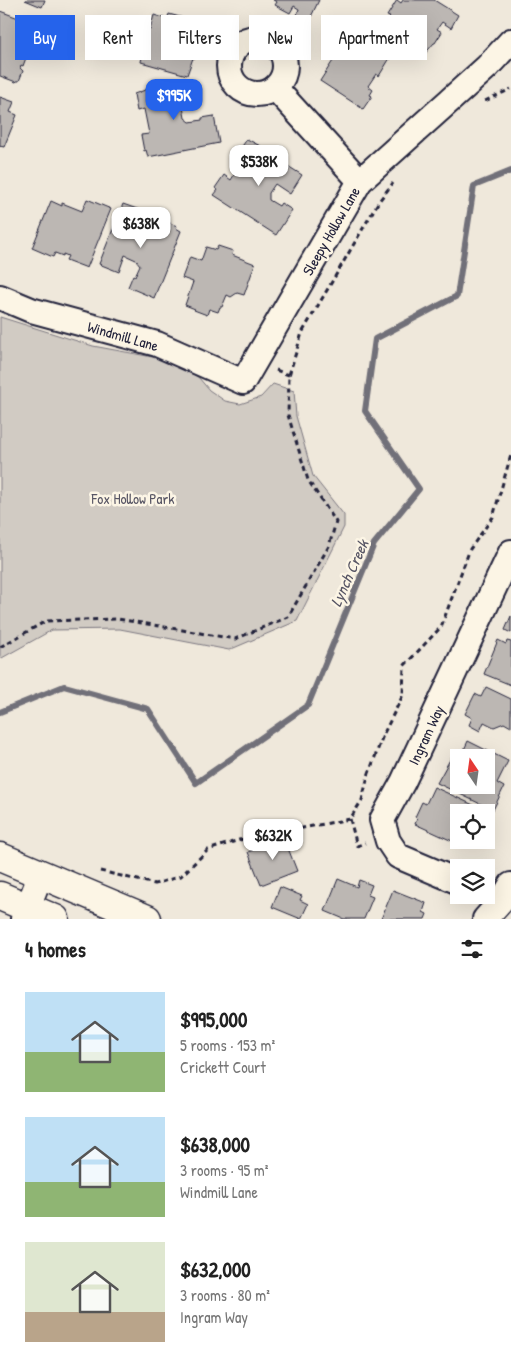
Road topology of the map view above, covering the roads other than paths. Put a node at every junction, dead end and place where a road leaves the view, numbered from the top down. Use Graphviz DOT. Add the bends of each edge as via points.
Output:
graph roads {
  1 [pos="511,41"];
  2 [pos="275,88"];
  3 [pos="360,181"];
  4 [pos="0,297"];
  5 [pos="243,382"];
  6 [pos="511,552"];
  7 [pos="0,857"];
  8 [pos="41,874"];
  9 [pos="450,878"];
  10 [pos="0,896"];
  11 [pos="502,900"];
  12 [pos="25,913"];
  13 [pos="55,919"];
  14 [pos="147,919"];
  15 [pos="485,919"];
  1 -- 3 [label="street, Sleepy Hollow Lane" via="488,67"];
  2 -- 3 [label="street"];
  3 -- 5 [label="street, Sleepy Hollow Lane"];
  4 -- 5 [label="street, Windmill Lane" via="31,310 157,344"];
  6 -- 9 [label="street, Ingram Way" via="382,820 388,841 398,856"];
  7 -- 8 [label="main road"];
  8 -- 12 [label="street"];
  8 -- 14 [label="main road"];
  10 -- 12 [label="main road"];
  11 -- 15 [label="street"];
  12 -- 13 [label="main road"];
}
